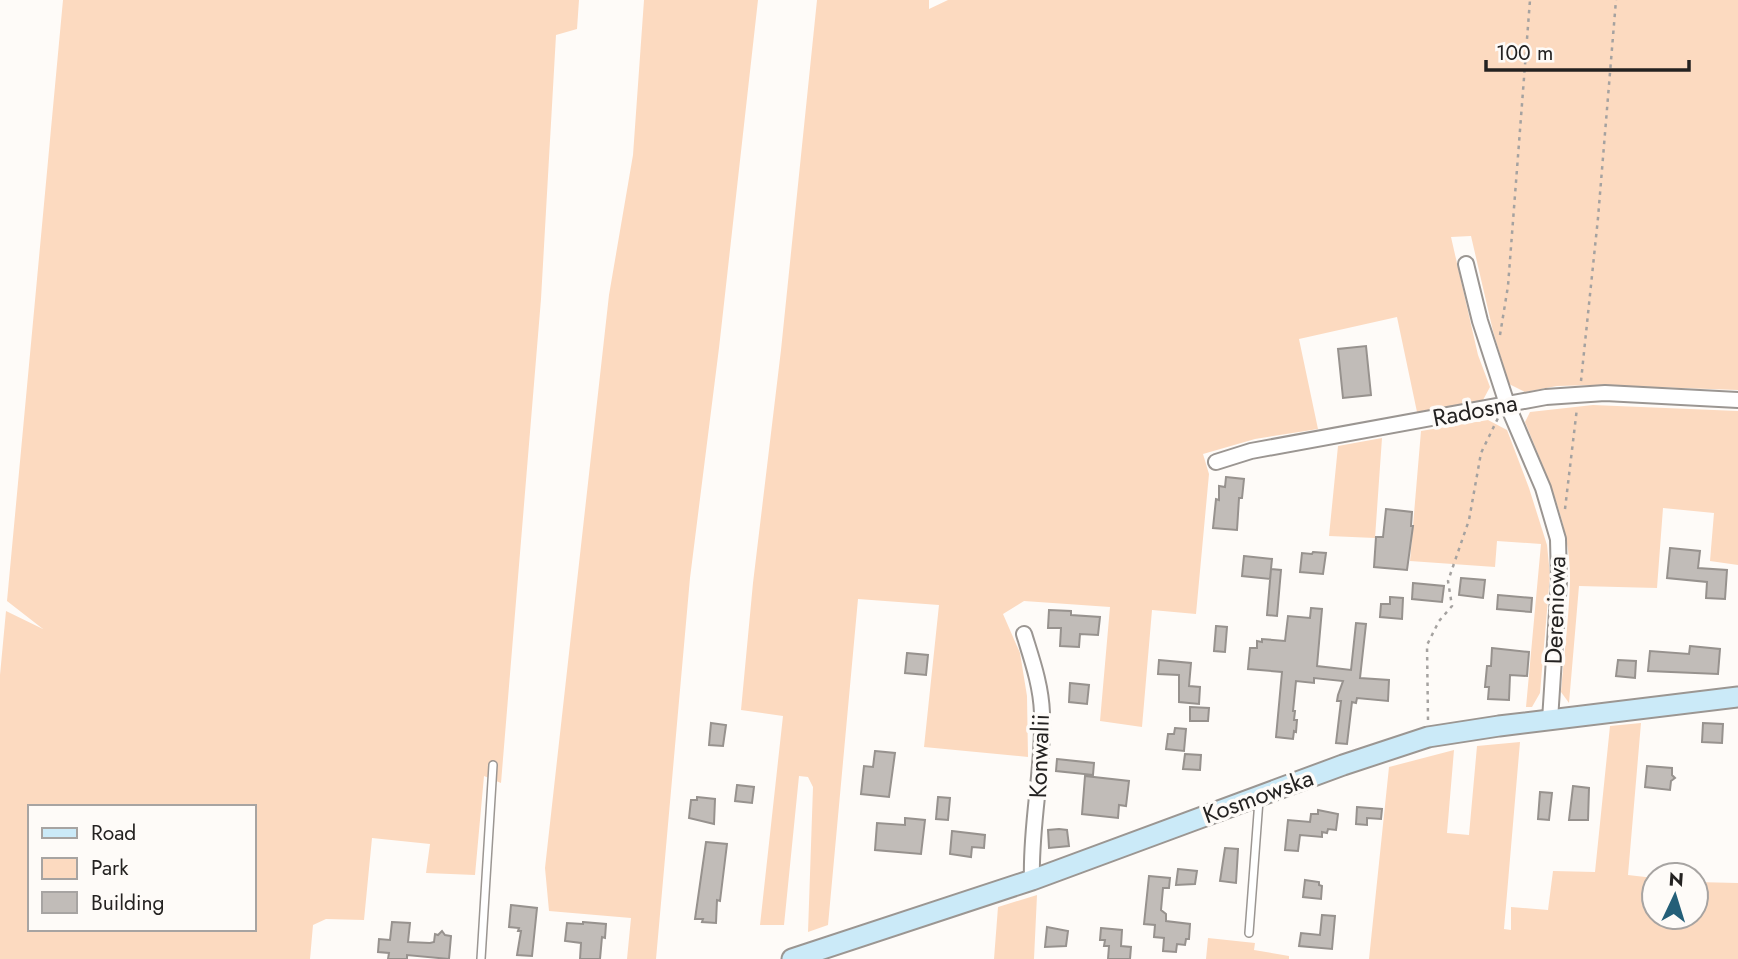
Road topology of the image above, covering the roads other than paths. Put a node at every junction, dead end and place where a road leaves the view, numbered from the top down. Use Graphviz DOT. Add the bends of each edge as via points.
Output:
graph roads {
  1 [pos="1466,264"];
  2 [pos="1738,400"];
  3 [pos="1507,404"];
  4 [pos="1216,462"];
  5 [pos="1024,634"];
  6 [pos="1738,697"];
  7 [pos="1550,720"];
  8 [pos="493,765"];
  9 [pos="1259,796"];
  10 [pos="1032,880"];
  11 [pos="1249,933"];
  12 [pos="481,959"];
  13 [pos="792,959"];
  1 -- 3 [label="street, Dereniowa"];
  2 -- 3 [label="street, Radosna" via="1605,393"];
  3 -- 4 [label="street, Radosna" via="1251,451"];
  3 -- 7 [label="street, Dereniowa" via="1543,488 1558,539"];
  5 -- 10 [label="street, Konwalii" via="1038,678 1042,713"];
  6 -- 7 [label="street, Kosmowska"];
  7 -- 9 [label="street, Kosmowska" via="1428,737"];
  8 -- 12 [label="lane"];
  9 -- 10 [label="street, Kosmowska"];
  9 -- 11 [label="lane"];
  10 -- 13 [label="street, Kosmowska"];
}
